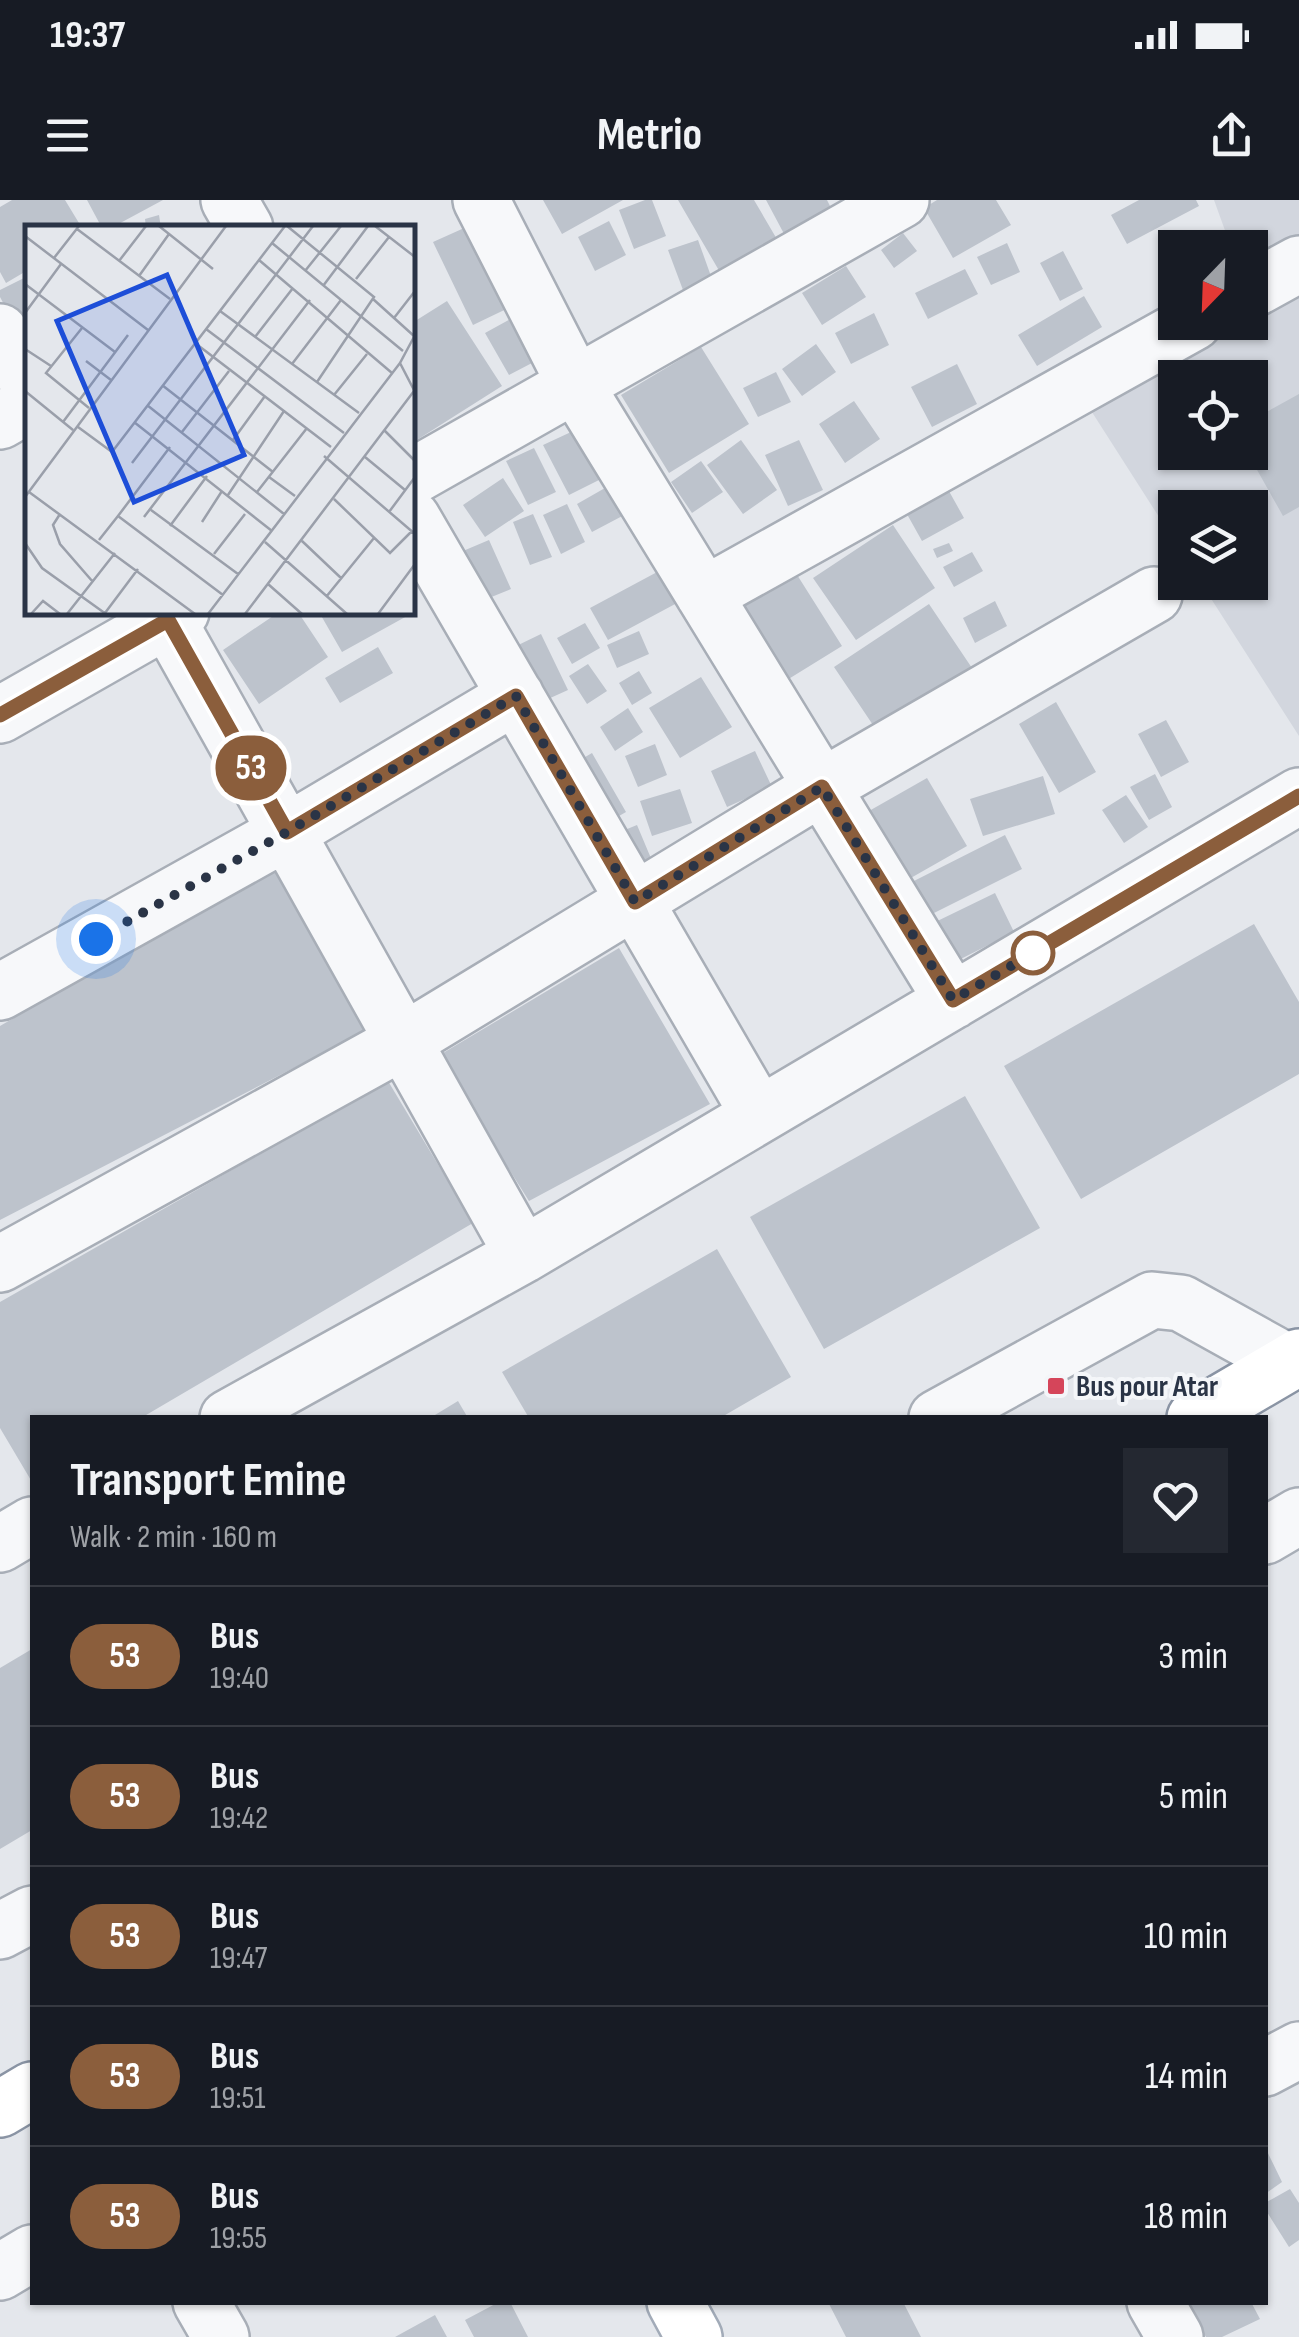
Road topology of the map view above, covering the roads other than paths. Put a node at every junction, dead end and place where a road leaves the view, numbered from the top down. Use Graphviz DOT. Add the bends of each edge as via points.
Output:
graph roads {
  1 [pos="229,200"];
  2 [pos="481,200"];
  3 [pos="901,200"];
  4 [pos="243,225"];
  5 [pos="1299,264"];
  6 [pos="1268,281"];
  7 [pos="0,332"];
  8 [pos="1162,340"];
  9 [pos="25,377"];
  10 [pos="576,386"];
  11 [pos="25,406"];
  12 [pos="0,421"];
  13 [pos="415,475"];
  14 [pos="415,523"];
  15 [pos="704,595"];
  16 [pos="1154,595"];
  17 [pos="171,615"];
  18 [pos="516,696"];
  19 [pos="0,715"];
  20 [pos="822,787"];
  21 [pos="1299,796"];
  22 [pos="287,832"];
  23 [pos="635,902"];
  24 [pos="0,992"];
  25 [pos="953,1000"];
  26 [pos="404,1042"];
  27 [pos="758,1116"];
  28 [pos="523,1255"];
  29 [pos="0,1264"];
  30 [pos="1294,1360"];
  31 [pos="233,1415"];
  32 [pos="942,1415"];
  33 [pos="1200,1415"];
  34 [pos="1299,1516"];
  35 [pos="1268,1534"];
  36 [pos="30,1915"];
  37 [pos="0,1932"];
  38 [pos="1299,2050"];
  39 [pos="1268,2066"];
  40 [pos="30,2091"];
  41 [pos="0,2109"];
  42 [pos="30,2254"];
  43 [pos="0,2272"];
  44 [pos="204,2305"];
  45 [pos="677,2305"];
  46 [pos="1157,2305"];
  47 [pos="221,2337"];
  48 [pos="694,2337"];
  49 [pos="1175,2337"];
  1 -- 4 [label="street"];
  2 -- 10 [label="street"];
  3 -- 10 [label="street"];
  5 -- 6 [label="street"];
  7 -- 9 [label="street"];
  8 -- 15 [label="street"];
  10 -- 13 [label="street"];
  10 -- 15 [label="street"];
  11 -- 12 [label="street"];
  14 -- 18 [label="street"];
  15 -- 20 [label="street"];
  16 -- 20 [label="street"];
  17 -- 19 [label="street"];
  17 -- 22 [label="street"];
  18 -- 22 [label="street"];
  18 -- 23 [label="street"];
  20 -- 23 [label="street"];
  20 -- 25 [label="street"];
  21 -- 25 [label="street"];
  22 -- 24 [label="street"];
  22 -- 26 [label="street"];
  23 -- 26 [label="street"];
  23 -- 27 [label="street"];
  25 -- 27 [label="street"];
  26 -- 28 [label="street"];
  26 -- 29 [label="street"];
  27 -- 28 [label="street"];
  28 -- 31 [label="street"];
  30 -- 32 [label="street" via="1181,1303 1152,1300"];
  30 -- 33 [label="main road"];
  34 -- 35 [label="street"];
  36 -- 37 [label="street"];
  38 -- 39 [label="street"];
  40 -- 41 [label="main road"];
  42 -- 43 [label="street"];
  44 -- 47 [label="street"];
  45 -- 48 [label="main road"];
  46 -- 49 [label="street"];
}
